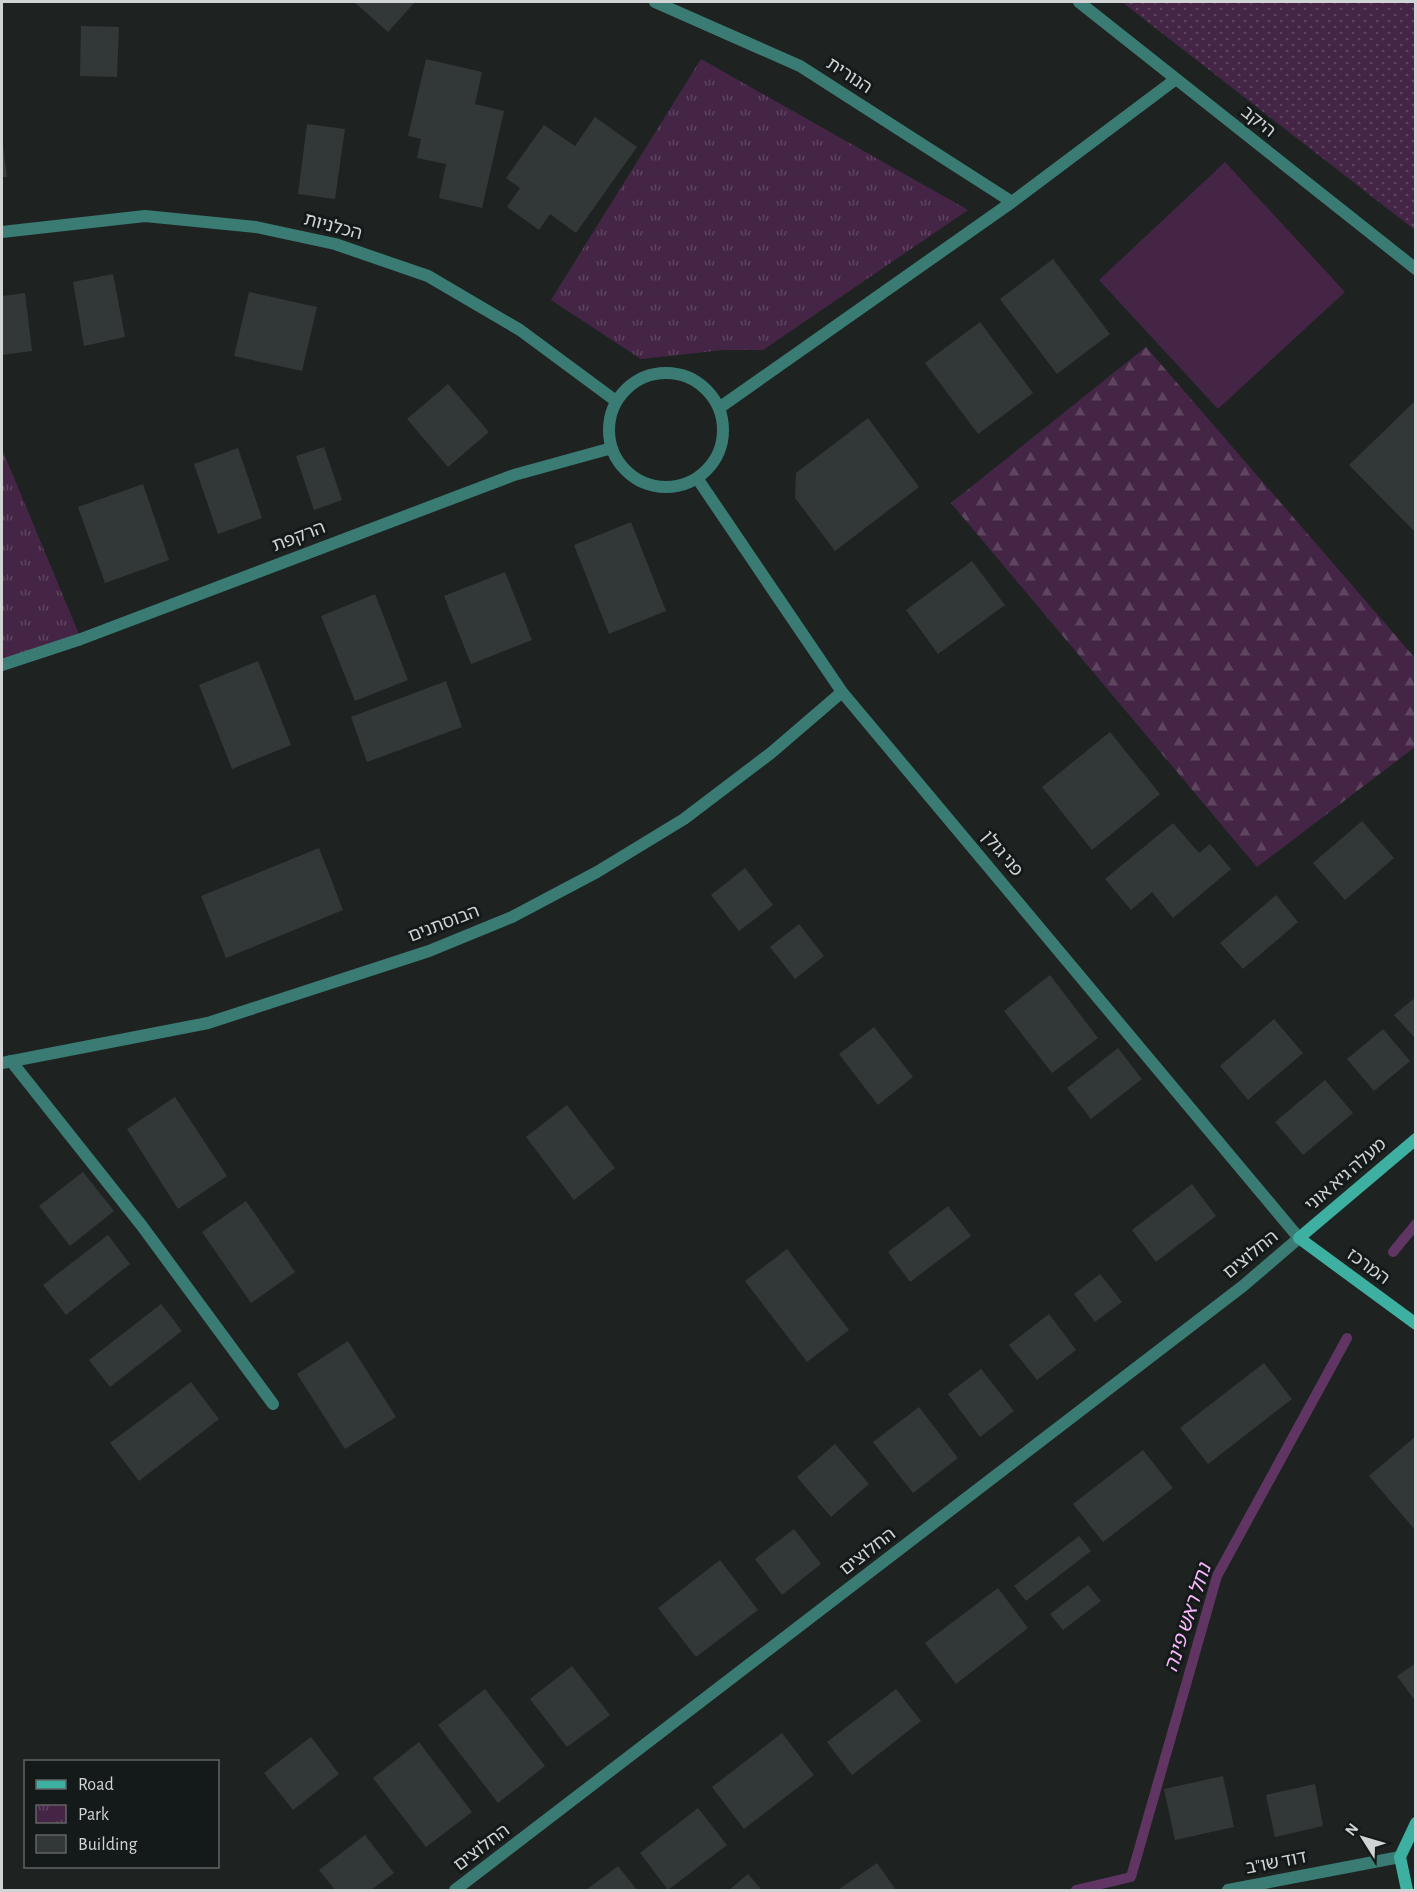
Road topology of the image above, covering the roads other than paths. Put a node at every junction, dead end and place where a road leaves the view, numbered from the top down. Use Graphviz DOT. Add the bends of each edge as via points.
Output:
graph roads {
  1 [pos="655,2"];
  2 [pos="1079,2"];
  3 [pos="1176,79"];
  4 [pos="1012,202"];
  5 [pos="2,232"];
  6 [pos="1416,269"];
  7 [pos="616,402"];
  8 [pos="719,408"];
  9 [pos="612,448"];
  10 [pos="697,478"];
  11 [pos="2,665"];
  12 [pos="842,692"];
  13 [pos="6,1062"];
  14 [pos="1416,1139"];
  15 [pos="1299,1238"];
  16 [pos="1416,1324"];
  17 [pos="273,1404"];
  18 [pos="1416,1823"];
  19 [pos="1400,1857"];
  20 [pos="455,1890"];
  21 [pos="1228,1890"];
  22 [pos="1407,1890"];
  1 -- 4 [label="street, הנורית" via="800,66"];
  2 -- 3 [label="street, היקב"];
  3 -- 4 [label="street"];
  3 -- 6 [label="street, היקב"];
  4 -- 8 [label="street"];
  5 -- 7 [label="street, הכלניות" via="144,216 256,227 335,244 428,276 520,330"];
  7 -- 8 [label="street" via="628,387 643,378 679,374 696,381"];
  7 -- 9 [label="street" via="610,416"];
  8 -- 10 [label="street" via="723,421 720,447"];
  9 -- 10 [label="street" via="620,464 647,484 682,485"];
  9 -- 11 [label="street, הרקפת" via="514,475 81,639"];
  10 -- 12 [label="street, פני גולן"];
  12 -- 13 [label="street, הבוסתנים" via="771,753 684,819 512,917 429,951 208,1023"];
  12 -- 15 [label="street, פני גולן"];
  13 -- 17 [label="street" via="142,1226"];
  14 -- 15 [label="street, מעלה גיא אוני"];
  15 -- 16 [label="street, המרכז"];
  15 -- 20 [label="street, החלוצים" via="1167,1344"];
  18 -- 19 [label="street"];
  19 -- 21 [label="street, דוד שו\"ב"];
  19 -- 22 [label="street"];
}
